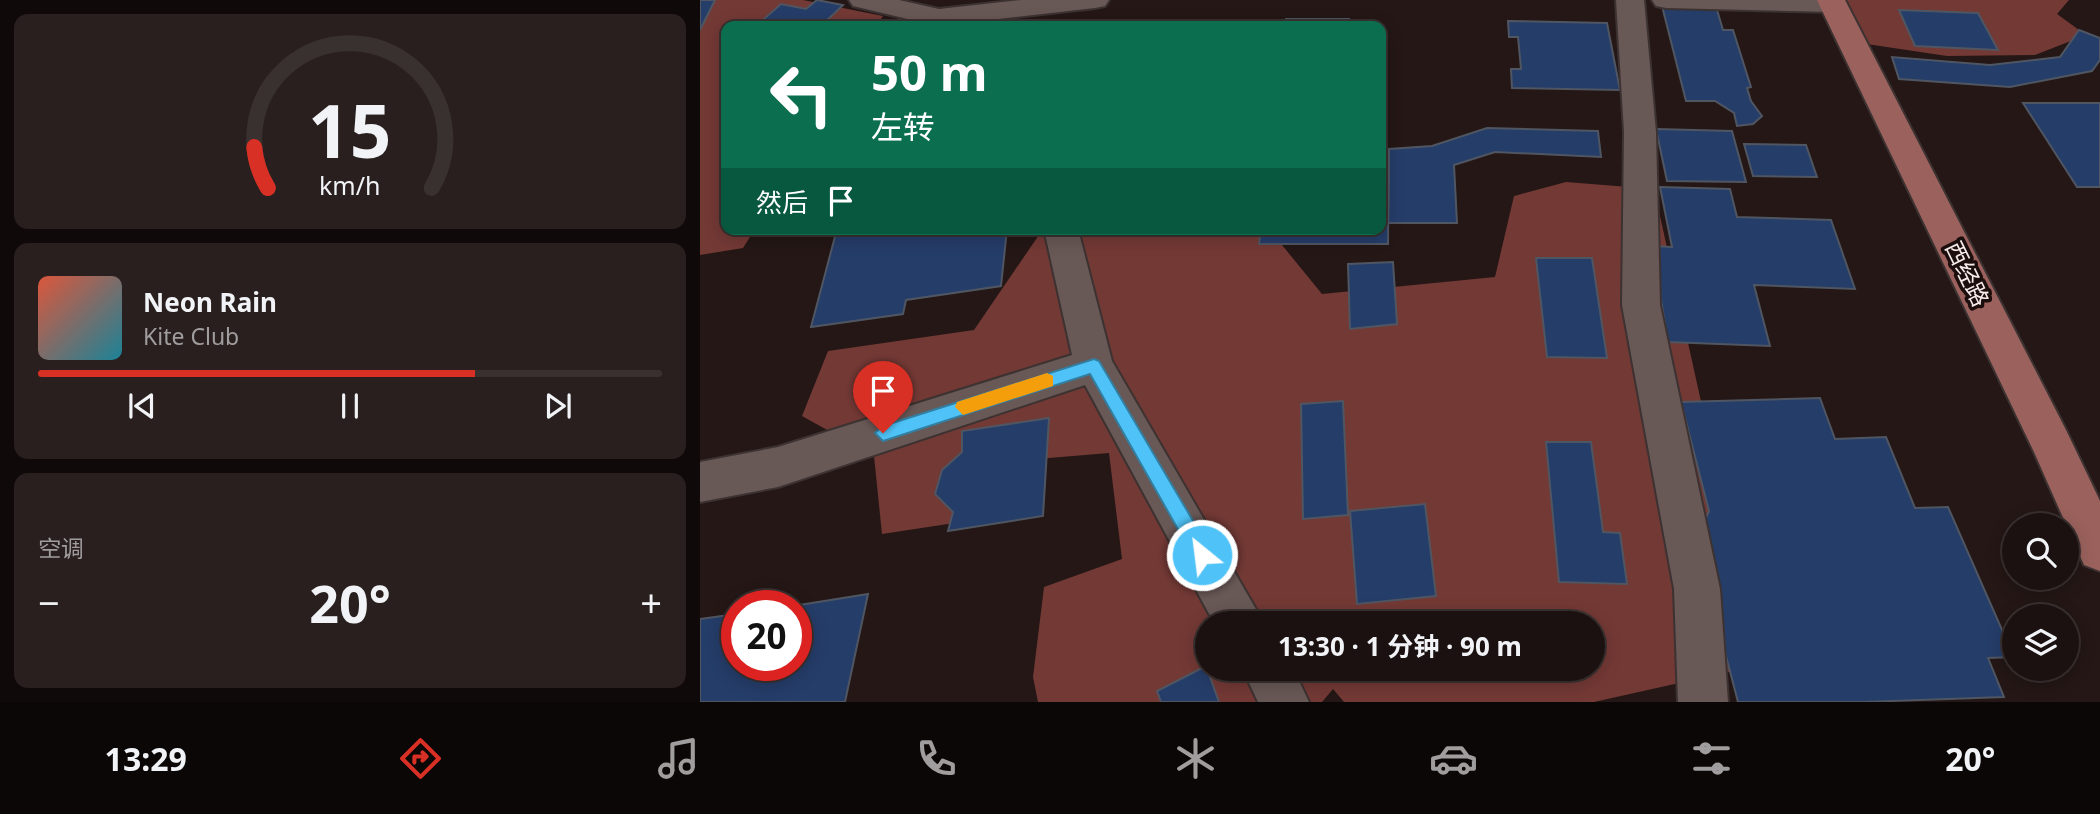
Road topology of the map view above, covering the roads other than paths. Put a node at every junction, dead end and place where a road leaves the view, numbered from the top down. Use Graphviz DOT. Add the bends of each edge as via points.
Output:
graph roads {
  1 [pos="863,0"];
  2 [pos="1095,0"];
  3 [pos="1630,0"];
  4 [pos="1666,0"];
  5 [pos="1832,2"];
  6 [pos="901,18"];
  7 [pos="1062,235"];
  8 [pos="1094,366"];
  9 [pos="700,482"];
  10 [pos="2100,549"];
  11 [pos="1233,611"];
  12 [pos="1273,681"];
  13 [pos="1284,702"];
  14 [pos="1703,702"];
  1 -- 6 [label="street"];
  2 -- 6 [label="street" via="939,18"];
  3 -- 14 [label="street" via="1640,132 1641,305 1697,589"];
  4 -- 5 [label="street"];
  5 -- 10 [label="main road, 西经路"];
  7 -- 8 [label="street"];
  8 -- 9 [label="street" via="778,467"];
  8 -- 11 [label="street"];
  12 -- 13 [label="street"];
}
